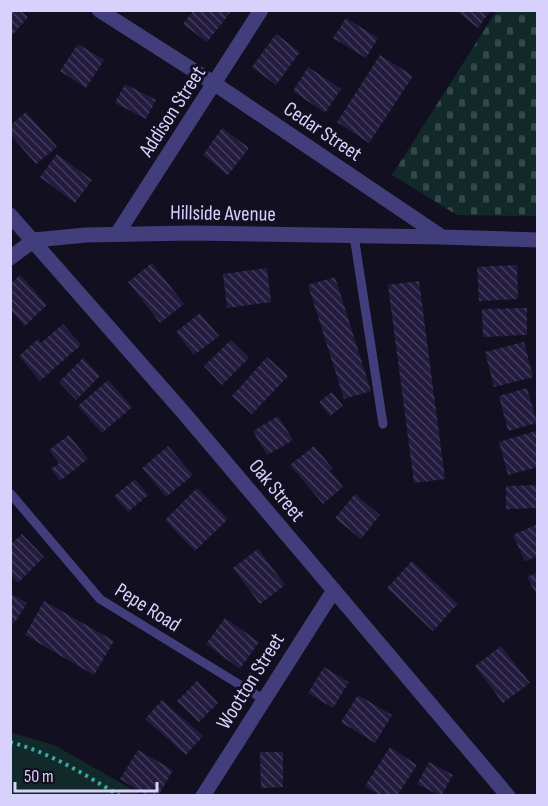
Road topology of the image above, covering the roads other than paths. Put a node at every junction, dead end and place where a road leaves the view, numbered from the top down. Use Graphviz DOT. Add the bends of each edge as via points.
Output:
graph roads {
  1 [pos="99,10"];
  2 [pos="261,10"];
  3 [pos="214,84"];
  4 [pos="10,215"];
  5 [pos="117,234"];
  6 [pos="354,236"];
  7 [pos="442,237"];
  8 [pos="537,240"];
  9 [pos="33,241"];
  10 [pos="10,258"];
  11 [pos="383,424"];
  12 [pos="10,493"];
  13 [pos="334,591"];
  14 [pos="263,699"];
  15 [pos="203,795"];
  16 [pos="508,795"];
  1 -- 3 [label="street, Cedar Street"];
  2 -- 3 [label="street, Addison Street"];
  3 -- 5 [label="street, Addison Street"];
  3 -- 7 [label="street, Cedar Street"];
  4 -- 9 [label="street, Oak Street"];
  5 -- 6 [label="street, Hillside Avenue"];
  5 -- 9 [label="street, Hillside Avenue"];
  6 -- 7 [label="street, Hillside Avenue"];
  6 -- 11 [label="lane"];
  7 -- 8 [label="street"];
  9 -- 10 [label="street"];
  9 -- 13 [label="street, Oak Street"];
  12 -- 14 [label="lane, Pepe Road" via="100,599"];
  13 -- 14 [label="street, Wootton Street"];
  13 -- 16 [label="street, Oak Street"];
  14 -- 15 [label="street, Wootton Street"];
}
